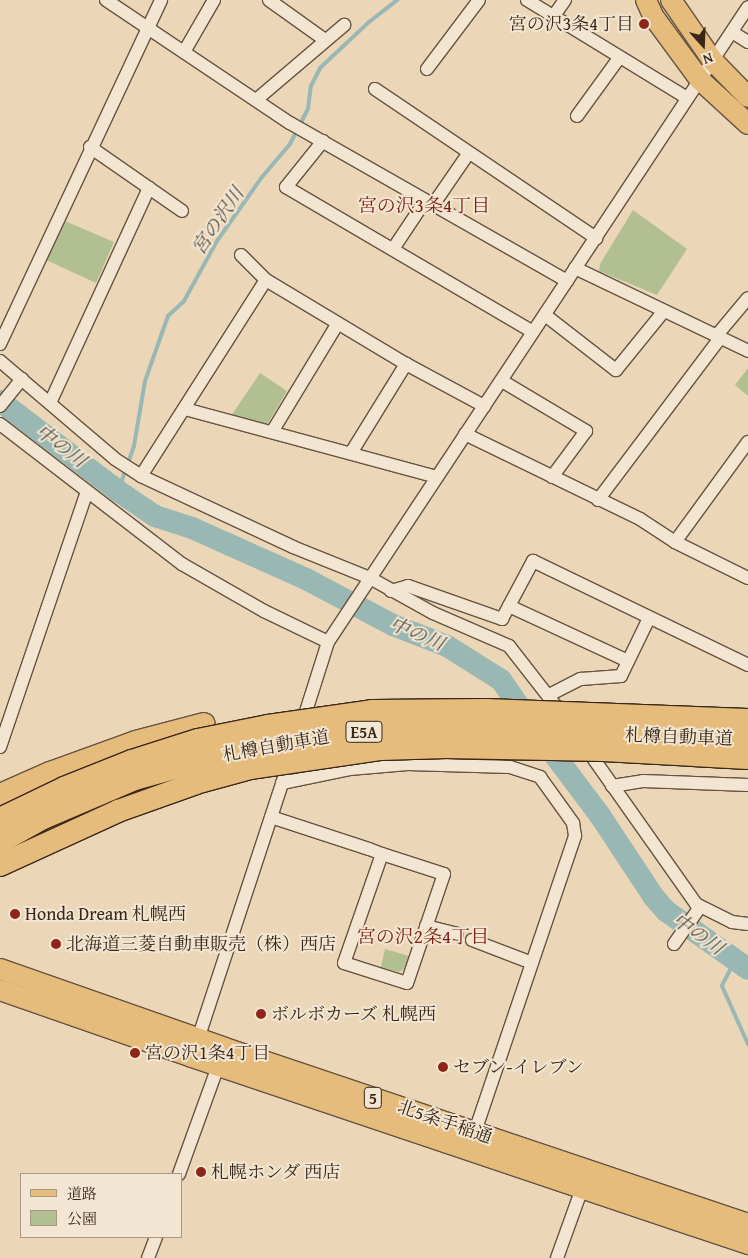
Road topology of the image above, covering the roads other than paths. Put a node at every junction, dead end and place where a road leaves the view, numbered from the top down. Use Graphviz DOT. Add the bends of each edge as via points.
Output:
graph roads {
  1 [pos="106,0"];
  2 [pos="161,0"];
  3 [pos="214,0"];
  4 [pos="269,0"];
  5 [pos="479,0"];
  6 [pos="527,0"];
  7 [pos="565,0"];
  8 [pos="646,0"];
  9 [pos="671,0"];
  10 [pos="748,7"];
  11 [pos="553,17"];
  12 [pos="344,24"];
  13 [pos="146,27"];
  14 [pos="732,32"];
  15 [pos="325,40"];
  16 [pos="748,42"];
  17 [pos="184,52"];
  18 [pos="619,58"];
  19 [pos="713,61"];
  20 [pos="427,69"];
  21 [pos="700,80"];
  22 [pos="375,90"];
  23 [pos="748,97"];
  24 [pos="688,98"];
  25 [pos="256,100"];
  26 [pos="578,116"];
  27 [pos="748,124"];
  28 [pos="318,138"];
  29 [pos="90,147"];
  30 [pos="468,154"];
  31 [pos="149,188"];
  32 [pos="429,203"];
  33 [pos="182,211"];
  34 [pos="596,238"];
  35 [pos="393,250"];
  36 [pos="241,255"];
  37 [pos="575,268"];
  38 [pos="266,280"];
  39 [pos="567,281"];
  40 [pos="748,298"];
  41 [pos="664,310"];
  42 [pos="545,315"];
  43 [pos="338,324"];
  44 [pos="533,332"];
  45 [pos="719,336"];
  46 [pos="0,344"];
  47 [pos="748,351"];
  48 [pos="0,361"];
  49 [pos="406,364"];
  50 [pos="502,381"];
  51 [pos="18,383"];
  52 [pos="50,403"];
  53 [pos="0,406"];
  54 [pos="484,406"];
  55 [pos="185,409"];
  56 [pos="0,424"];
  57 [pos="272,432"];
  58 [pos="466,434"];
  59 [pos="748,442"];
  60 [pos="351,453"];
  61 [pos="140,475"];
  62 [pos="437,477"];
  63 [pos="552,477"];
  64 [pos="87,491"];
  65 [pos="598,500"];
  66 [pos="675,542"];
  67 [pos="370,578"];
  68 [pos="748,578"];
  69 [pos="391,591"];
  70 [pos="509,606"];
  71 [pos="649,618"];
  72 [pos="328,642"];
  73 [pos="628,661"];
  74 [pos="748,664"];
  75 [pos="549,695"];
  76 [pos="372,712"];
  77 [pos="748,720"];
  78 [pos="748,739"];
  79 [pos="0,747"];
  80 [pos="748,758"];
  81 [pos="282,783"];
  82 [pos="748,785"];
  83 [pos="612,786"];
  84 [pos="0,795"];
  85 [pos="271,817"];
  86 [pos="0,819"];
  87 [pos="0,842"];
  88 [pos="382,854"];
  89 [pos="0,865"];
  90 [pos="700,908"];
  91 [pos="748,924"];
  92 [pos="426,926"];
  93 [pos="457,934"];
  94 [pos="472,940"];
  95 [pos="674,944"];
  96 [pos="532,963"];
  97 [pos="0,969"];
  98 [pos="0,990"];
  99 [pos="198,1039"];
  100 [pos="218,1066"];
  101 [pos="475,1132"];
  102 [pos="179,1173"];
  103 [pos="585,1179"];
  104 [pos="748,1224"];
  105 [pos="156,1238"];
  106 [pos="748,1244"];
  107 [pos="148,1258"];
  108 [pos="557,1258"];
  1 -- 13 [label="street"];
  2 -- 13 [label="street"];
  3 -- 17 [label="street"];
  4 -- 15 [label="street"];
  5 -- 20 [label="street"];
  6 -- 11 [label="street"];
  7 -- 11 [label="street"];
  8 -- 21 [label="main road" via="653,16"];
  9 -- 19 [label="main road"];
  10 -- 14 [label="street"];
  11 -- 18 [label="street"];
  12 -- 15 [label="street"];
  13 -- 17 [label="street"];
  13 -- 29 [label="street"];
  14 -- 16 [label="street"];
  14 -- 19 [label="street"];
  15 -- 25 [label="street"];
  17 -- 25 [label="street"];
  18 -- 24 [label="street"];
  18 -- 26 [label="street"];
  19 -- 21 [label="street"];
  19 -- 23 [label="main road"];
  21 -- 24 [label="street"];
  21 -- 27 [label="main road"];
  22 -- 30 [label="street"];
  24 -- 34 [label="street"];
  25 -- 28 [label="street" via="290,124"];
  28 -- 32 [label="street"];
  28 -- 35 [label="street" via="286,187"];
  29 -- 31 [label="street"];
  29 -- 46 [label="street"];
  30 -- 32 [label="street"];
  30 -- 34 [label="street"];
  31 -- 33 [label="street"];
  31 -- 52 [label="street"];
  32 -- 35 [label="street"];
  32 -- 39 [label="street"];
  34 -- 37 [label="street"];
  35 -- 44 [label="street"];
  36 -- 38 [label="street"];
  37 -- 39 [label="street"];
  37 -- 41 [label="street"];
  38 -- 43 [label="street"];
  38 -- 55 [label="street"];
  39 -- 42 [label="street"];
  40 -- 45 [label="street"];
  41 -- 42 [label="street" via="616,370"];
  41 -- 45 [label="street"];
  42 -- 44 [label="street"];
  43 -- 49 [label="street"];
  43 -- 57 [label="street"];
  44 -- 50 [label="street"];
  45 -- 47 [label="street"];
  45 -- 65 [label="street"];
  48 -- 51 [label="street"];
  49 -- 54 [label="street"];
  49 -- 60 [label="street"];
  50 -- 54 [label="street"];
  50 -- 63 [label="street" via="586,431"];
  51 -- 52 [label="street"];
  51 -- 53 [label="street"];
  52 -- 61 [label="street"];
  54 -- 58 [label="street"];
  55 -- 57 [label="street"];
  55 -- 61 [label="street"];
  56 -- 64 [label="street"];
  57 -- 60 [label="street"];
  58 -- 62 [label="street"];
  58 -- 63 [label="street"];
  59 -- 66 [label="street"];
  60 -- 62 [label="street"];
  61 -- 67 [label="street" via="293,547"];
  62 -- 67 [label="street"];
  63 -- 65 [label="street"];
  64 -- 72 [label="street" via="182,564 264,611"];
  64 -- 79 [label="street"];
  65 -- 66 [label="street" via="640,519"];
  66 -- 68 [label="street"];
  67 -- 69 [label="street"];
  67 -- 72 [label="street"];
  69 -- 70 [label="street" via="408,586 502,619"];
  69 -- 75 [label="street" via="509,646"];
  70 -- 71 [label="street" via="533,561"];
  70 -- 73 [label="street"];
  71 -- 73 [label="street"];
  71 -- 74 [label="street"];
  72 -- 81 [label="street"];
  73 -- 75 [label="street" via="621,676 581,679"];
  75 -- 83 [label="street"];
  76 -- 77 [label="highway, 札樽自動車道 / E5A, bridge" via="486,710"];
  76 -- 84 [label="highway, bridge" via="272,715 204,724 136,742"];
  76 -- 86 [label="highway, 札樽自動車道 / E5A, bridge" via="268,726 198,740 72,784"];
  78 -- 87 [label="highway, 札樽自動車道 / E5A, bridge" via="423,728 291,741 228,753 134,779 43,818"];
  80 -- 89 [label="highway, bridge" via="603,750 380,749 250,768 196,783 118,811"];
  81 -- 85 [label="street"];
  81 -- 96 [label="street" via="350,769 408,764 510,767 540,777 573,823 575,836"];
  82 -- 83 [label="street" via="643,780"];
  83 -- 90 [label="street"];
  85 -- 88 [label="street"];
  85 -- 99 [label="street"];
  88 -- 92 [label="street" via="444,874"];
  88 -- 92 [label="street" via="344,963 407,983"];
  90 -- 91 [label="street" via="732,922"];
  90 -- 95 [label="street"];
  92 -- 93 [label="street"];
  94 -- 96 [label="street"];
  96 -- 101 [label="street"];
  97 -- 99 [label="main road, 北5条手稲通 / 5"];
  98 -- 100 [label="main road, 北5条手稲通 / 5"];
  99 -- 101 [label="main road, 北5条手稲通 / 5"];
  100 -- 102 [label="street"];
  100 -- 103 [label="main road, 北5条手稲通 / 5"];
  101 -- 103 [label="main road, 北5条手稲通 / 5"];
  103 -- 104 [label="main road, 北5条手稲通 / 5"];
  103 -- 106 [label="main road, 北5条手稲通 / 5"];
  103 -- 108 [label="street"];
  105 -- 107 [label="street"];
}
